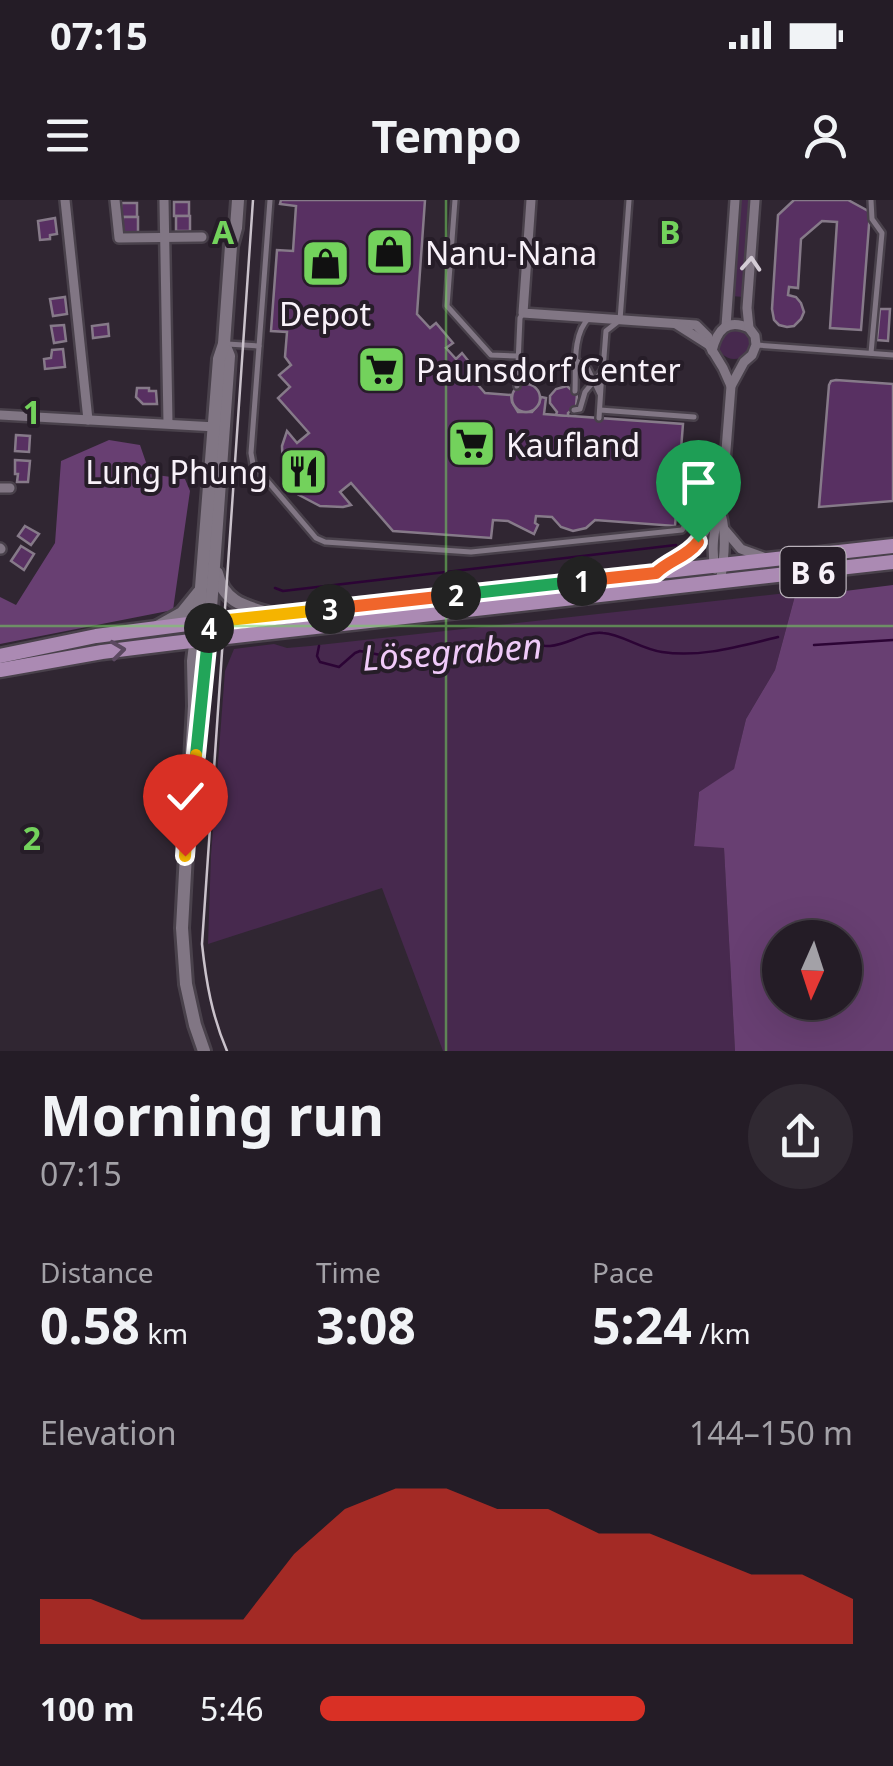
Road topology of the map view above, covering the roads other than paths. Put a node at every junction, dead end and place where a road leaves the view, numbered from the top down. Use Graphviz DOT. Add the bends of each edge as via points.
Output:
graph roads {
  1 [pos="65,200"];
  2 [pos="115,200"];
  3 [pos="164,200"];
  4 [pos="230,200"];
  5 [pos="238,200"];
  6 [pos="270,200"];
  7 [pos="455,200"];
  8 [pos="531,200"];
  9 [pos="628,200"];
  10 [pos="735,200"];
  11 [pos="755,200"];
  12 [pos="871,200"];
  13 [pos="202,237"];
  14 [pos="165,238"];
  15 [pos="231,246"];
  16 [pos="523,313"];
  17 [pos="590,318"];
  18 [pos="620,320"];
  19 [pos="726,326"];
  20 [pos="749,328"];
  21 [pos="224,344"];
  22 [pos="756,344"];
  23 [pos="259,346"];
  24 [pos="712,351"];
  25 [pos="872,353"];
  26 [pos="893,355"];
  27 [pos="518,356"];
  28 [pos="576,361"];
  29 [pos="744,362"];
  30 [pos="602,370"];
  31 [pos="594,382"];
  32 [pos="517,386"];
  33 [pos="731,386"];
  34 [pos="575,391"];
  35 [pos="601,395"];
  36 [pos="574,410"];
  37 [pos="0,415"];
  38 [pos="694,417"];
  39 [pos="88,420"];
  40 [pos="168,423"];
  41 [pos="218,427"];
  42 [pos="722,510"];
  43 [pos="687,515"];
  44 [pos="724,528"];
  45 [pos="216,546"];
  46 [pos="893,546"];
  47 [pos="770,560"];
  48 [pos="893,562"];
  49 [pos="719,565"];
  50 [pos="656,573"];
  51 [pos="720,582"];
  52 [pos="200,592"];
  53 [pos="274,615"];
  54 [pos="204,623"];
  55 [pos="156,628"];
  56 [pos="202,640"];
  57 [pos="0,656"];
  58 [pos="0,670"];
  59 [pos="204,1051"];
  1 -- 39 [label="street"];
  2 -- 14 [label="street" via="119,238"];
  3 -- 14 [label="street"];
  4 -- 15 [label="main road"];
  5 -- 15 [label="main road"];
  6 -- 23 [label="lane"];
  7 -- 27 [label="lane" via="448,306 491,355"];
  8 -- 16 [label="street"];
  9 -- 18 [label="lane"];
  10 -- 19 [label="street"];
  20 -- 11 [label="street, one-way"];
  12 -- 25 [label="lane" via="872,220 882,234"];
  13 -- 14 [label="street"];
  14 -- 40 [label="street"];
  15 -- 21 [label="main road"];
  16 -- 17 [label="street"];
  16 -- 27 [label="lane"];
  17 -- 18 [label="street"];
  17 -- 28 [label="lane" via="580,326"];
  18 -- 24 [label="street" via="676,324"];
  18 -- 30 [label="lane" via="606,331"];
  19 -- 20 [label="street"];
  19 -- 24 [label="street"];
  20 -- 22 [label="street"];
  21 -- 23 [label="lane"];
  21 -- 41 [label="main road"];
  22 -- 25 [label="lane"];
  22 -- 29 [label="street"];
  23 -- 43 [label="lane" via="254,464 320,541 471,552 682,530"];
  24 -- 29 [label="street"];
  24 -- 33 [label="street"];
  25 -- 26 [label="lane"];
  27 -- 32 [label="lane"];
  28 -- 31 [label="lane"];
  28 -- 34 [label="lane"];
  29 -- 33 [label="street"];
  30 -- 31 [label="lane"];
  30 -- 35 [label="lane"];
  31 -- 35 [label="lane"];
  31 -- 36 [label="lane"];
  33 -- 42 [label="street"];
  35 -- 38 [label="lane" via="599,414"];
  37 -- 39 [label="street"];
  39 -- 40 [label="street"];
  40 -- 41 [label="street"];
  41 -- 45 [label="main road"];
  41 -- 52 [label="main road"];
  42 -- 44 [label="street"];
  42 -- 49 [label="street"];
  42 -- 50 [label="street" via="694,548"];
  44 -- 47 [label="street" via="741,548"];
  44 -- 49 [label="street"];
  45 -- 53 [label="main road" via="222,590 238,605"];
  45 -- 54 [label="main road"];
  46 -- 47 [label="main road, B 6"];
  47 -- 49 [label="main road, B 6"];
  48 -- 51 [label="main road, B 6"];
  49 -- 50 [label="main road, B 6"];
  49 -- 51 [label="street"];
  50 -- 53 [label="main road, B 6"];
  51 -- 56 [label="main road, B 6"];
  52 -- 54 [label="main road"];
  52 -- 55 [label="main road"];
  53 -- 54 [label="main road, B 6"];
  54 -- 55 [label="main road, B 6"];
  54 -- 56 [label="main road"];
  55 -- 57 [label="main road, B 6"];
  58 -- 56 [label="main road, B 6, one-way"];
  56 -- 59 [label="main road" via="183,956"];
}
